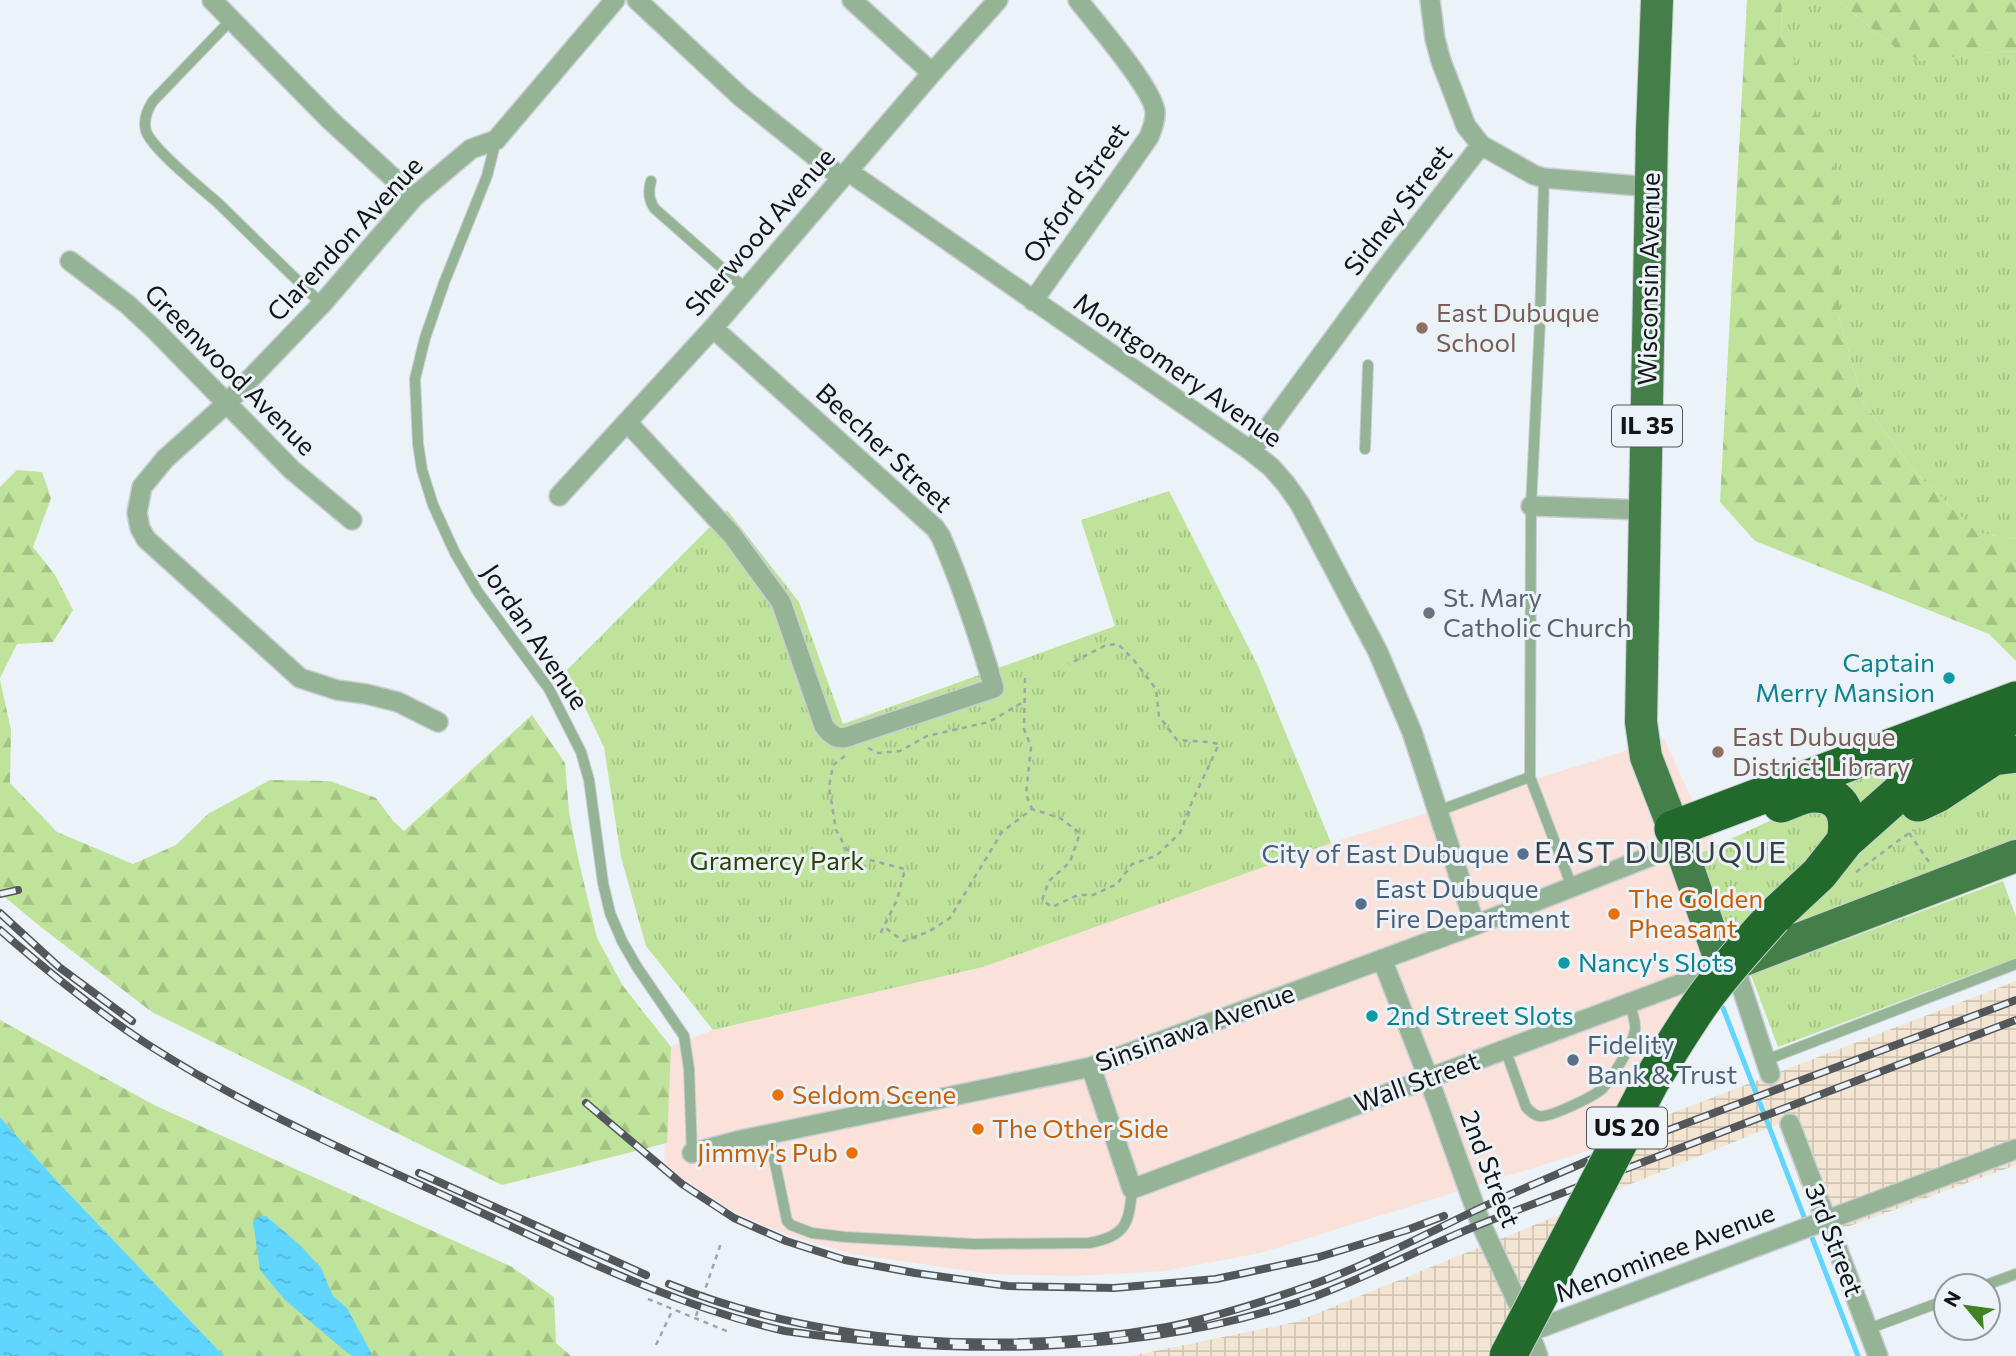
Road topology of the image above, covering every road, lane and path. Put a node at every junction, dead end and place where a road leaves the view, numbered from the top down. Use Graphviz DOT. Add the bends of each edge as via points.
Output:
graph roads {
  1 [pos="615,0"];
  2 [pos="637,0"];
  3 [pos="852,0"];
  4 [pos="998,0"];
  5 [pos="1078,0"];
  6 [pos="1430,0"];
  7 [pos="1657,0"];
  8 [pos="214,1"];
  9 [pos="231,20"];
  10 [pos="932,73"];
  11 [pos="496,140"];
  12 [pos="1482,145"];
  13 [pos="845,175"];
  14 [pos="1544,178"];
  15 [pos="651,181"];
  16 [pos="1651,187"];
  17 [pos="414,197"];
  18 [pos="69,261"];
  19 [pos="746,289"];
  20 [pos="1033,300"];
  21 [pos="322,304"];
  22 [pos="713,328"];
  23 [pos="1368,365"];
  24 [pos="226,404"];
  25 [pos="627,422"];
  26 [pos="1365,449"];
  27 [pos="1251,451"];
  28 [pos="559,496"];
  29 [pos="1531,506"];
  30 [pos="1646,510"];
  31 [pos="352,520"];
  32 [pos="1069,664"];
  33 [pos="1024,678"];
  34 [pos="2016,700"];
  35 [pos="1025,701"];
  36 [pos="2016,714"];
  37 [pos="438,722"];
  38 [pos="2016,733"];
  39 [pos="861,745"];
  40 [pos="852,751"];
  41 [pos="2016,754"];
  42 [pos="1530,777"];
  43 [pos="1032,809"];
  44 [pos="1438,811"];
  45 [pos="1912,822"];
  46 [pos="1677,837"];
  47 [pos="1845,841"];
  48 [pos="2016,856"];
  49 [pos="1933,869"];
  50 [pos="1833,876"];
  51 [pos="1572,887"];
  52 [pos="1475,925"];
  53 [pos="1382,959"];
  54 [pos="2016,964"];
  55 [pos="1723,968"];
  56 [pos="1629,1003"];
  57 [pos="1505,1049"];
  58 [pos="1768,1067"];
  59 [pos="1091,1068"];
  60 [pos="1428,1077"];
  61 [pos="1790,1124"];
  62 [pos="769,1134"];
  63 [pos="2016,1149"];
  64 [pos="692,1153"];
  65 [pos="1132,1189"];
  66 [pos="1821,1221"];
  67 [pos="721,1243"];
  68 [pos="648,1299"];
  69 [pos="1932,1305"];
  70 [pos="673,1309"];
  71 [pos="696,1317"];
  72 [pos="1868,1329"];
  73 [pos="729,1332"];
  74 [pos="656,1345"];
  75 [pos="1511,1346"];
  76 [pos="1538,1356"];
  77 [pos="1878,1356"];
  1 -- 11 [label="street, Clarendon Avenue"];
  2 -- 13 [label="street, Montgomery Avenue" via="741,97"];
  3 -- 10 [label="street"];
  4 -- 10 [label="street, Sherwood Avenue"];
  5 -- 20 [label="street, Oxford Street" via="1145,86 1155,112 1149,137"];
  6 -- 12 [label="street" via="1441,61 1466,126"];
  7 -- 16 [label="main road, Wisconsin Avenue / IL 35"];
  8 -- 9 [label="street"];
  9 -- 17 [label="street"];
  9 -- 21 [label="lane" via="153,101 147,111 147,134"];
  10 -- 13 [label="street, Sherwood Avenue"];
  11 -- 17 [label="street, Clarendon Avenue" via="471,149"];
  11 -- 64 [label="lane, Jordan Avenue" via="487,176 425,338 415,379 422,470 455,553 549,689 581,752 610,913 637,967 684,1036"];
  12 -- 14 [label="street, Sidney Street"];
  12 -- 27 [label="street, Sidney Street"];
  13 -- 19 [label="street, Sherwood Avenue"];
  13 -- 20 [label="street, Montgomery Avenue"];
  14 -- 16 [label="street, Sidney Street"];
  14 -- 29 [label="lane"];
  15 -- 19 [label="lane" via="649,197 655,209"];
  16 -- 30 [label="main road, Wisconsin Avenue / IL 35"];
  17 -- 21 [label="street, Clarendon Avenue"];
  18 -- 24 [label="street, Greenwood Avenue" via="127,304"];
  19 -- 22 [label="street, Sherwood Avenue"];
  20 -- 27 [label="street, Montgomery Avenue"];
  21 -- 24 [label="street, Clarendon Avenue"];
  22 -- 25 [label="street, Sherwood Avenue"];
  22 -- 25 [label="street, Beecher Street" via="935,528 964,595 994,688 844,738 829,732 781,602 732,535"];
  23 -- 26 [label="lane"];
  24 -- 31 [label="street, Greenwood Avenue" via="292,470"];
  24 -- 37 [label="street, Clarendon Avenue" via="165,459 142,487 140,528 152,545 300,678 398,702"];
  25 -- 28 [label="street, Sherwood Avenue"];
  27 -- 44 [label="street, Montgomery Avenue" via="1286,484 1378,652 1412,732"];
  29 -- 30 [label="street"];
  29 -- 42 [label="lane"];
  30 -- 46 [label="main road, Wisconsin Avenue / IL 35" via="1642,740"];
  32 -- 43 [label="path" via="1106,645 1118,644 1156,689 1159,716 1177,740 1219,744 1180,833 1156,856 1132,864 1117,884 1093,895 1079,895 1052,907 1042,900 1049,881 1070,862 1080,833 1060,818"];
  33 -- 35 [label="path"];
  34 -- 46 [label="highway"];
  35 -- 39 [label="path" via="989,722 927,736 900,751 878,753"];
  35 -- 43 [label="path" via="1024,729 1031,747 1026,794"];
  36 -- 47 [label="highway, US 20" via="1925,772"];
  38 -- 45 [label="highway, US 20" via="1956,768"];
  40 -- 43 [label="path" via="833,765 828,787 836,830 850,855 905,869 897,900 881,932 887,929 904,941 950,918 1002,832"];
  41 -- 45 [label="highway" via="1993,757 1937,794"];
  42 -- 44 [label="lane"];
  42 -- 51 [label="lane"];
  44 -- 52 [label="street, Montgomery Avenue"];
  45 -- 49 [label="path"];
  45 -- 50 [label="path"];
  45 -- 50 [label="highway, US 20" via="1849,854"];
  46 -- 47 [label="highway" via="1813,794 1841,806 1847,815"];
  46 -- 51 [label="street, Sinsinawa Avenue"];
  46 -- 55 [label="main road, IL 35"];
  47 -- 50 [label="highway, US 20"];
  48 -- 55 [label="main road, Wall Street"];
  50 -- 75 [label="highway, US 20, bridge" via="1773,917 1704,999 1650,1083"];
  51 -- 52 [label="street, Sinsinawa Avenue"];
  52 -- 53 [label="street, Sinsinawa Avenue"];
  53 -- 59 [label="street, Sinsinawa Avenue"];
  53 -- 60 [label="street, 2nd Street"];
  54 -- 58 [label="lane"];
  55 -- 56 [label="street, Wall Street"];
  55 -- 58 [label="street" via="1738,976"];
  56 -- 57 [label="street, Wall Street"];
  56 -- 57 [label="lane" via="1635,1024 1633,1037 1604,1087 1546,1116 1536,1116 1526,1107"];
  57 -- 60 [label="street, Wall Street"];
  59 -- 62 [label="street, Sinsinawa Avenue"];
  59 -- 65 [label="street"];
  60 -- 65 [label="street, Wall Street"];
  60 -- 75 [label="street, 2nd Street" via="1480,1224 1522,1312"];
  61 -- 66 [label="street, 3rd Street"];
  62 -- 64 [label="street, Sinsinawa Avenue"];
  62 -- 65 [label="lane" via="787,1221 812,1233 973,1244 1089,1243 1102,1241 1125,1225"];
  63 -- 66 [label="street, Menominee Avenue"];
  66 -- 72 [label="street, 3rd Street"];
  66 -- 75 [label="street, Menominee Avenue"];
  67 -- 71 [label="path"];
  68 -- 70 [label="path"];
  69 -- 72 [label="lane"];
  70 -- 71 [label="path"];
  70 -- 74 [label="path"];
  71 -- 73 [label="path"];
  72 -- 77 [label="street, 3rd Street"];
  75 -- 76 [label="street, 2nd Street"];
}
